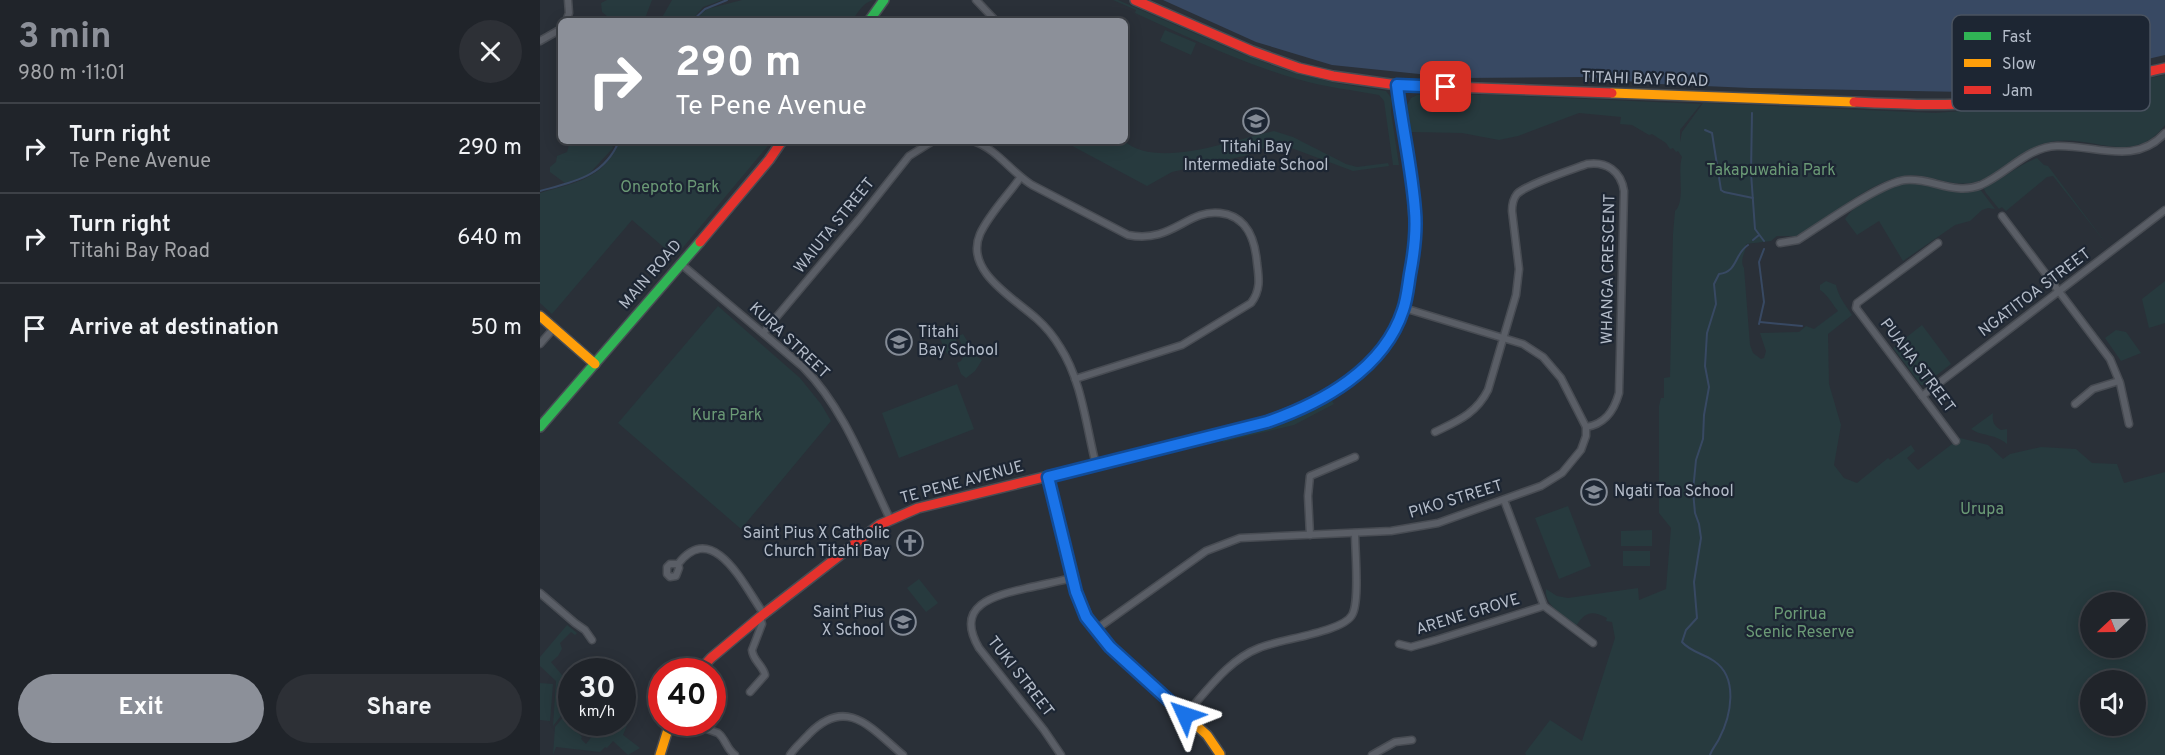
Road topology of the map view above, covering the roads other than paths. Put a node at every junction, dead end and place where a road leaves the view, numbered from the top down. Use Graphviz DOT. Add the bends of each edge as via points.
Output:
graph roads {
  1 [pos="568,0"];
  2 [pos="884,0"];
  3 [pos="975,0"];
  4 [pos="1135,0"];
  5 [pos="567,18"];
  6 [pos="870,18"];
  7 [pos="993,18"];
  8 [pos="558,31"];
  9 [pos="540,41"];
  10 [pos="2165,68"];
  11 [pos="2150,71"];
  12 [pos="1397,85"];
  13 [pos="1952,104"];
  14 [pos="2165,133"];
  15 [pos="780,144"];
  16 [pos="928,144"];
  17 [pos="979,144"];
  18 [pos="1020,178"];
  19 [pos="2165,210"];
  20 [pos="2002,216"];
  21 [pos="1780,243"];
  22 [pos="1938,243"];
  23 [pos="681,264"];
  24 [pos="2060,291"];
  25 [pos="1404,309"];
  26 [pos="540,316"];
  27 [pos="554,328"];
  28 [pos="763,333"];
  29 [pos="1503,338"];
  30 [pos="540,344"];
  31 [pos="595,364"];
  32 [pos="1075,379"];
  33 [pos="2119,381"];
  34 [pos="1922,396"];
  35 [pos="2075,404"];
  36 [pos="2129,424"];
  37 [pos="540,427"];
  38 [pos="1586,427"];
  39 [pos="1435,432"];
  40 [pos="1956,441"];
  41 [pos="1355,457"];
  42 [pos="1096,465"];
  43 [pos="1048,477"];
  44 [pos="1504,500"];
  45 [pos="890,519"];
  46 [pos="1354,533"];
  47 [pos="1310,535"];
  48 [pos="678,564"];
  49 [pos="1073,578"];
  50 [pos="540,593"];
  51 [pos="1544,606"];
  52 [pos="762,616"];
  53 [pos="1095,630"];
  54 [pos="592,640"];
  55 [pos="1593,643"];
  56 [pos="1399,644"];
  57 [pos="711,658"];
  58 [pos="750,692"];
  59 [pos="1185,715"];
  60 [pos="666,736"];
  61 [pos="722,736"];
  62 [pos="1412,740"];
  63 [pos="660,755"];
  64 [pos="735,755"];
  65 [pos="790,755"];
  66 [pos="903,755"];
  67 [pos="1061,755"];
  68 [pos="1220,755"];
  69 [pos="1372,755"];
  1 -- 5 [label="street"];
  2 -- 6 [label="street"];
  3 -- 7 [label="street"];
  4 -- 12 [label="street, TITAHI BAY ROAD" via="1290,65 1344,79"];
  8 -- 9 [label="street"];
  10 -- 11 [label="street, TITAHI BAY ROAD"];
  12 -- 13 [label="street, TITAHI BAY ROAD"];
  12 -- 25 [label="street, TE PENE AVENUE" via="1416,228"];
  14 -- 21 [label="street" via="2137,152 2040,148 1980,186 1897,181 1798,240"];
  15 -- 23 [label="street, MAIN ROAD"];
  16 -- 28 [label="street, WAIUTA STREET" via="909,156"];
  17 -- 18 [label="street" via="992,151"];
  18 -- 32 [label="street" via="981,233 981,267 1047,329 1065,355"];
  18 -- 32 [label="street" via="1128,235 1160,235 1202,215 1228,214 1242,222 1255,244 1259,283 1255,297 1244,309 1182,345"];
  19 -- 24 [label="street, NGATITOA STREET"];
  20 -- 24 [label="street"];
  22 -- 34 [label="street, PUAHA STREET" via="1857,303 1856,308"];
  23 -- 28 [label="street, KURA STREET"];
  23 -- 31 [label="street, MAIN ROAD"];
  24 -- 33 [label="street" via="2108,355"];
  24 -- 34 [label="street, NGATITOA STREET"];
  25 -- 29 [label="street"];
  25 -- 42 [label="street, TE PENE AVENUE" via="1374,358 1349,381 1305,406 1267,422"];
  26 -- 27 [label="street"];
  27 -- 30 [label="street"];
  27 -- 31 [label="street"];
  28 -- 45 [label="street, KURA STREET" via="807,372 829,398"];
  29 -- 38 [label="street" via="1523,344 1552,366"];
  29 -- 38 [label="street, WHANGA CRESCENT" via="1519,278 1512,211 1516,196 1587,164 1612,169 1619,175 1624,191 1619,393 1616,405 1604,420"];
  29 -- 39 [label="street" via="1482,402 1468,416"];
  31 -- 37 [label="street, MAIN ROAD"];
  32 -- 42 [label="street"];
  33 -- 35 [label="street" via="2093,389"];
  33 -- 36 [label="street"];
  34 -- 40 [label="street, PUAHA STREET"];
  38 -- 44 [label="street, PIKO STREET" via="1581,450 1562,473"];
  41 -- 47 [label="street" via="1310,476"];
  42 -- 43 [label="street, TE PENE AVENUE"];
  43 -- 45 [label="street, TE PENE AVENUE" via="918,508"];
  43 -- 49 [label="street"];
  44 -- 46 [label="street, PIKO STREET" via="1426,526"];
  44 -- 51 [label="street"];
  45 -- 52 [label="street, TE PENE AVENUE"];
  46 -- 47 [label="street, PIKO STREET"];
  46 -- 59 [label="street" via="1356,596 1351,617 1341,626 1247,654 1224,672"];
  47 -- 53 [label="street, PIKO STREET" via="1240,538 1206,552"];
  48 -- 52 [label="street" via="694,550 717,552"];
  49 -- 53 [label="street"];
  49 -- 67 [label="street, TUKI STREET" via="997,595 976,608 970,624 980,648"];
  50 -- 54 [label="street" via="580,625"];
  51 -- 55 [label="street"];
  51 -- 56 [label="street, ARENE GROVE" via="1411,647"];
  52 -- 57 [label="street, TE PENE AVENUE"];
  52 -- 58 [label="street" via="752,650 765,675"];
  53 -- 59 [label="street"];
  59 -- 68 [label="street" via="1207,735"];
  60 -- 63 [label="street"];
  61 -- 64 [label="street"];
  62 -- 69 [label="street" via="1395,742"];
  65 -- 66 [label="street" via="821,722 845,716 862,721"];
}
